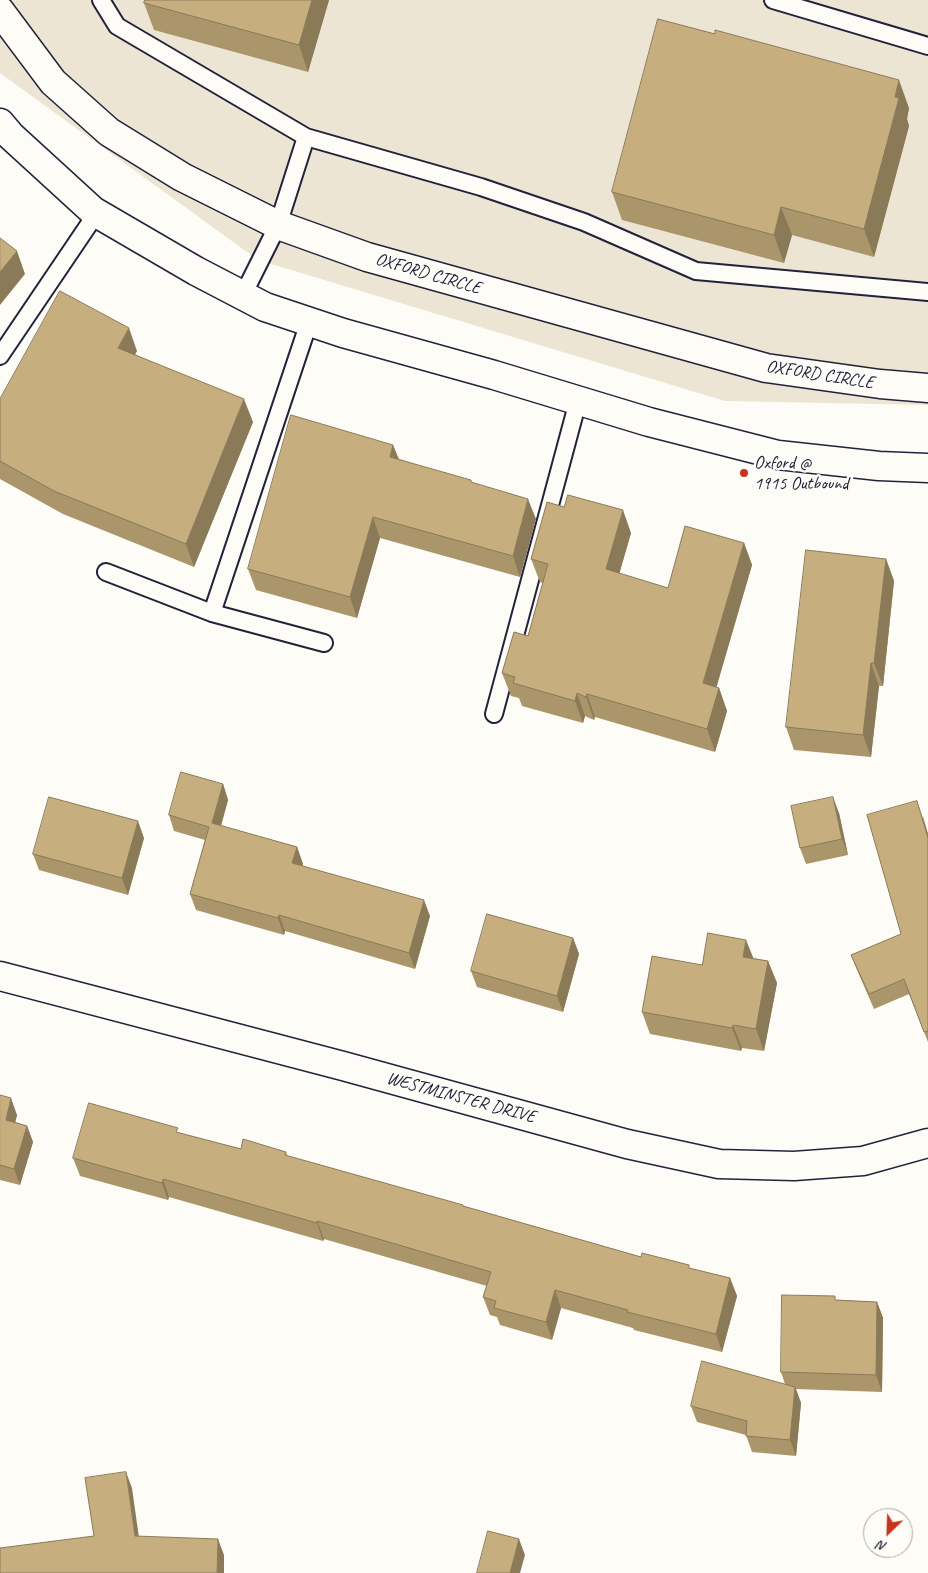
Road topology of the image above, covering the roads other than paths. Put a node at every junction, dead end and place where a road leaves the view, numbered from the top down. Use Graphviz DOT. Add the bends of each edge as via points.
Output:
graph roads {
  1 [pos="101,0"];
  2 [pos="772,0"];
  3 [pos="0,11"];
  4 [pos="928,46"];
  5 [pos="0,123"];
  6 [pos="306,137"];
  7 [pos="96,214"];
  8 [pos="278,224"];
  9 [pos="928,292"];
  10 [pos="243,295"];
  11 [pos="309,322"];
  12 [pos="0,356"];
  13 [pos="928,388"];
  14 [pos="578,401"];
  15 [pos="928,468"];
  16 [pos="106,572"];
  17 [pos="212,613"];
  18 [pos="324,643"];
  19 [pos="494,714"];
  20 [pos="0,976"];
  21 [pos="928,1143"];
  1 -- 6 [label="lane" via="117,26"];
  2 -- 4 [label="lane"];
  3 -- 8 [label="street, OXFORD CIRCLE" via="53,82 109,132 182,177"];
  5 -- 7 [label="street"];
  6 -- 8 [label="lane"];
  6 -- 9 [label="lane" via="481,187 584,222 696,272"];
  7 -- 10 [label="street"];
  7 -- 12 [label="lane"];
  8 -- 10 [label="lane"];
  8 -- 13 [label="street, OXFORD CIRCLE" via="367,257 766,368"];
  10 -- 11 [label="street"];
  11 -- 14 [label="street"];
  11 -- 17 [label="lane"];
  14 -- 15 [label="street" via="778,455"];
  14 -- 19 [label="lane"];
  16 -- 17 [label="lane"];
  17 -- 18 [label="lane"];
  20 -- 21 [label="street, WESTMINSTER DRIVE" via="627,1144 719,1164 794,1166 862,1161"];
}
